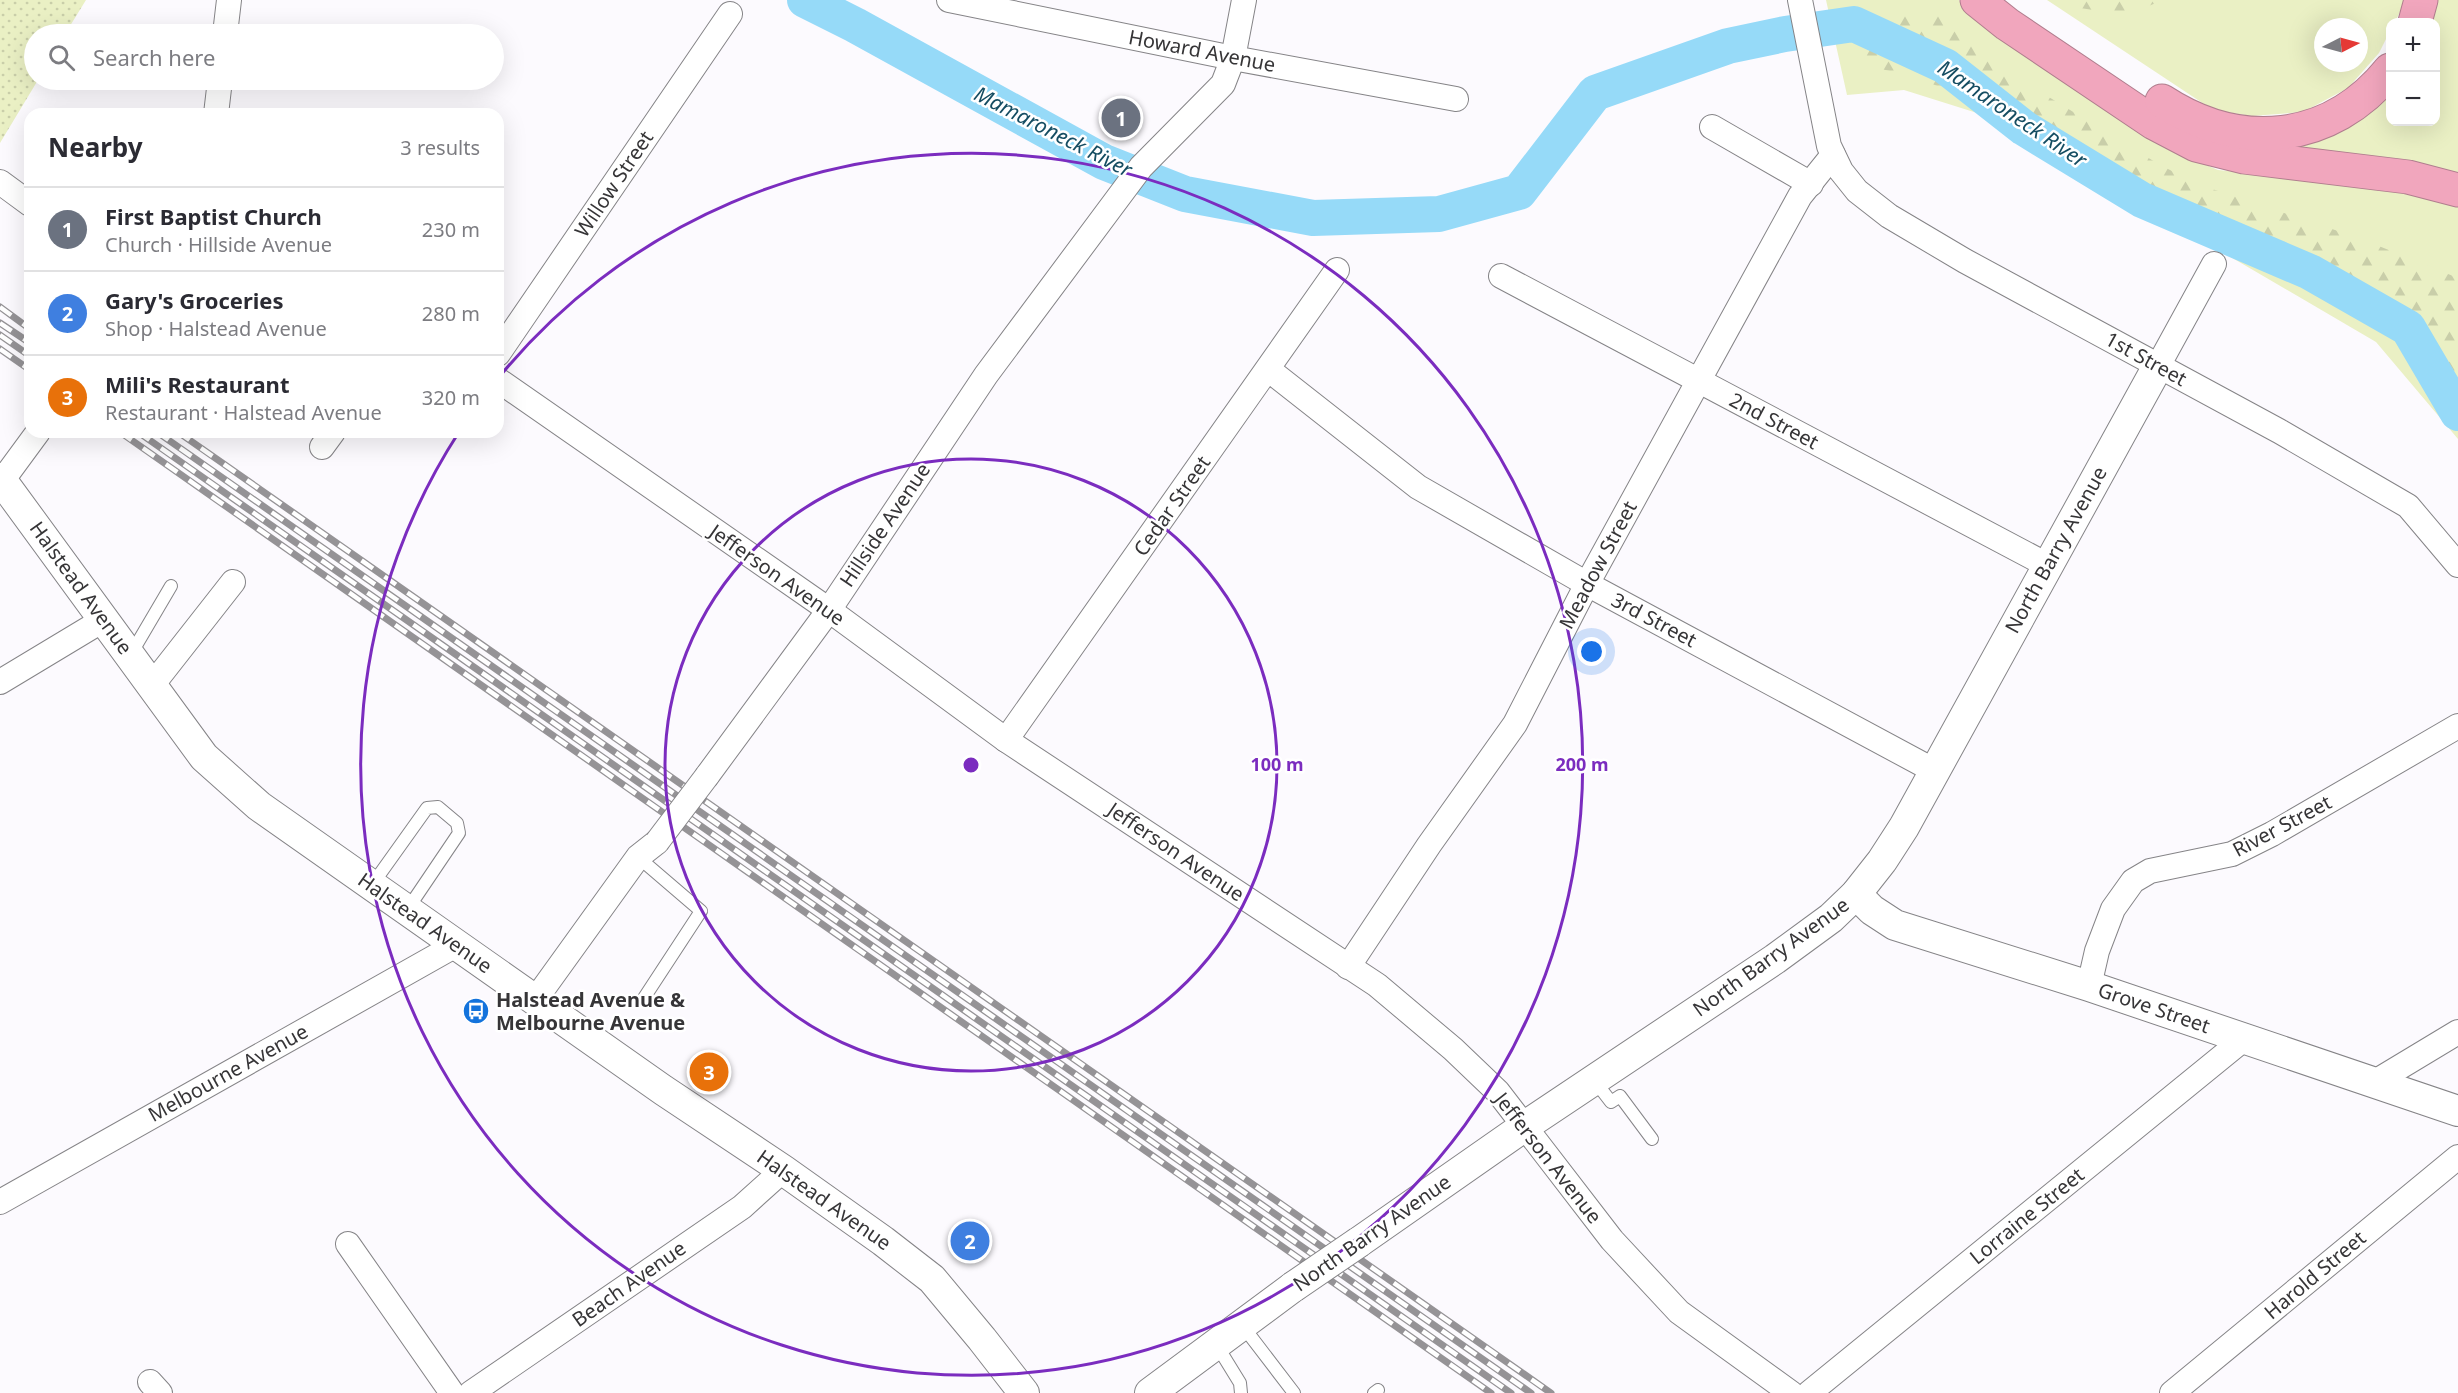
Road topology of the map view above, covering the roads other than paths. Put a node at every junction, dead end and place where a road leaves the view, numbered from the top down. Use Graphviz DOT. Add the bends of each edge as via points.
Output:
graph roads {
  1 [pos="229,0"];
  2 [pos="949,0"];
  3 [pos="1244,0"];
  4 [pos="1977,0"];
  5 [pos="2014,0"];
  6 [pos="2421,0"];
  7 [pos="1801,6"];
  8 [pos="730,14"];
  9 [pos="2416,18"];
  10 [pos="226,24"];
  11 [pos="1233,58"];
  12 [pos="2389,72"];
  13 [pos="218,90"];
  14 [pos="1456,99"];
  15 [pos="217,108"];
  16 [pos="1712,127"];
  17 [pos="1833,155"];
  18 [pos="0,182"];
  19 [pos="1811,184"];
  20 [pos="2458,190"];
  21 [pos="24,200"];
  22 [pos="2214,264"];
  23 [pos="1337,270"];
  24 [pos="1501,276"];
  25 [pos="504,345"];
  26 [pos="2158,366"];
  27 [pos="1269,370"];
  28 [pos="1698,380"];
  29 [pos="504,384"];
  30 [pos="34,438"];
  31 [pos="1,479"];
  32 [pos="2047,565"];
  33 [pos="2458,565"];
  34 [pos="233,582"];
  35 [pos="1587,584"];
  36 [pos="171,586"];
  37 [pos="828,610"];
  38 [pos="103,620"];
  39 [pos="130,655"];
  40 [pos="0,682"];
  41 [pos="153,684"];
  42 [pos="2458,726"];
  43 [pos="1006,740"];
  44 [pos="1933,770"];
  45 [pos="638,857"];
  46 [pos="372,885"];
  47 [pos="1856,894"];
  48 [pos="407,910"];
  49 [pos="456,945"];
  50 [pos="1348,967"];
  51 [pos="2089,986"];
  52 [pos="644,999"];
  53 [pos="535,1000"];
  54 [pos="2458,1032"];
  55 [pos="2245,1038"];
  56 [pos="1594,1080"];
  57 [pos="2375,1082"];
  58 [pos="2458,1111"];
  59 [pos="1525,1126"];
  60 [pos="1653,1139"];
  61 [pos="2458,1157"];
  62 [pos="783,1170"];
  63 [pos="0,1202"];
  64 [pos="348,1244"];
  65 [pos="1242,1325"];
  66 [pos="1216,1344"];
  67 [pos="452,1393"];
  68 [pos="471,1393"];
  69 [pos="1024,1393"];
  70 [pos="1150,1393"];
  71 [pos="1241,1393"];
  72 [pos="1293,1393"];
  73 [pos="1791,1393"];
  74 [pos="1809,1393"];
  75 [pos="2172,1393"];
  1 -- 10 [label="street"];
  2 -- 11 [label="street, Howard Avenue"];
  3 -- 11 [label="street, Hillside Avenue"];
  4 -- 20 [label="highway" via="2154,123 2196,146 2244,157 2408,177"];
  5 -- 12 [label="highway" via="2168,105 2224,130 2266,135 2327,121 2354,105"];
  6 -- 9 [label="highway"];
  7 -- 17 [label="street"];
  8 -- 25 [label="street, Willow Street"];
  11 -- 14 [label="street, Howard Avenue"];
  11 -- 37 [label="street, Hillside Avenue" via="1223,84 1146,162 986,375"];
  13 -- 15 [label="street"];
  16 -- 19 [label="street"];
  17 -- 19 [label="street, Meadow Street"];
  17 -- 26 [label="street, 1st Street" via="1840,171 1857,191 1889,216"];
  18 -- 21 [label="street"];
  19 -- 28 [label="street, Meadow Street" via="1800,196"];
  22 -- 26 [label="street, North Barry Avenue"];
  23 -- 27 [label="street, Cedar Street"];
  24 -- 28 [label="street, 2nd Street"];
  26 -- 32 [label="street, North Barry Avenue"];
  26 -- 33 [label="street, 1st Street" via="2408,506"];
  27 -- 35 [label="street, 3rd Street" via="1418,487"];
  27 -- 43 [label="street, Cedar Street"];
  28 -- 32 [label="street, 2nd Street"];
  28 -- 35 [label="street, Meadow Street"];
  29 -- 37 [label="street, Jefferson Avenue"];
  30 -- 31 [label="street"];
  31 -- 38 [label="street, Halstead Avenue"];
  32 -- 44 [label="street, North Barry Avenue"];
  34 -- 41 [label="street"];
  35 -- 44 [label="street, 3rd Street"];
  35 -- 50 [label="street, Meadow Street" via="1515,724"];
  36 -- 39 [label="lane"];
  37 -- 43 [label="street, Jefferson Avenue"];
  37 -- 45 [label="street, Hillside Avenue, bridge" via="657,842"];
  38 -- 39 [label="street, Halstead Avenue"];
  38 -- 40 [label="street"];
  39 -- 41 [label="street, Halstead Avenue"];
  41 -- 46 [label="street, Halstead Avenue" via="204,757 260,806"];
  42 -- 51 [label="street, River Street" via="2232,854 2150,872 2133,881 2113,909"];
  43 -- 50 [label="street, Jefferson Avenue"];
  44 -- 47 [label="street, North Barry Avenue" via="1904,827"];
  45 -- 52 [label="lane" via="701,911"];
  45 -- 53 [label="street, Hillside Avenue"];
  46 -- 48 [label="street, Halstead Avenue"];
  46 -- 48 [label="lane" via="427,808 438,807 457,823 459,833"];
  47 -- 51 [label="street, Grove Street" via="1895,926"];
  47 -- 56 [label="street, North Barry Avenue" via="1831,918 1775,959"];
  48 -- 49 [label="street, Halstead Avenue"];
  49 -- 53 [label="street, Halstead Avenue"];
  49 -- 63 [label="street, Melbourne Avenue"];
  50 -- 59 [label="street, Jefferson Avenue" via="1377,985 1453,1049 1498,1092"];
  51 -- 55 [label="street, Grove Street"];
  53 -- 62 [label="street, Halstead Avenue"];
  54 -- 57 [label="street"];
  55 -- 57 [label="street, Grove Street"];
  55 -- 74 [label="street, Lorraine Street"];
  56 -- 59 [label="street, North Barry Avenue"];
  56 -- 60 [label="lane" via="1611,1102 1620,1096"];
  57 -- 58 [label="street, Grove Street"];
  59 -- 65 [label="street, North Barry Avenue, bridge"];
  59 -- 73 [label="street, Jefferson Avenue" via="1612,1240 1678,1312"];
  61 -- 75 [label="street, Harold Street"];
  62 -- 68 [label="street, Beach Avenue" via="742,1206"];
  62 -- 69 [label="street, Halstead Avenue" via="932,1279"];
  64 -- 67 [label="street"];
  65 -- 66 [label="street, North Barry Avenue"];
  65 -- 72 [label="lane"];
  66 -- 70 [label="street, North Barry Avenue"];
  66 -- 71 [label="lane" via="1240,1383"];
}
